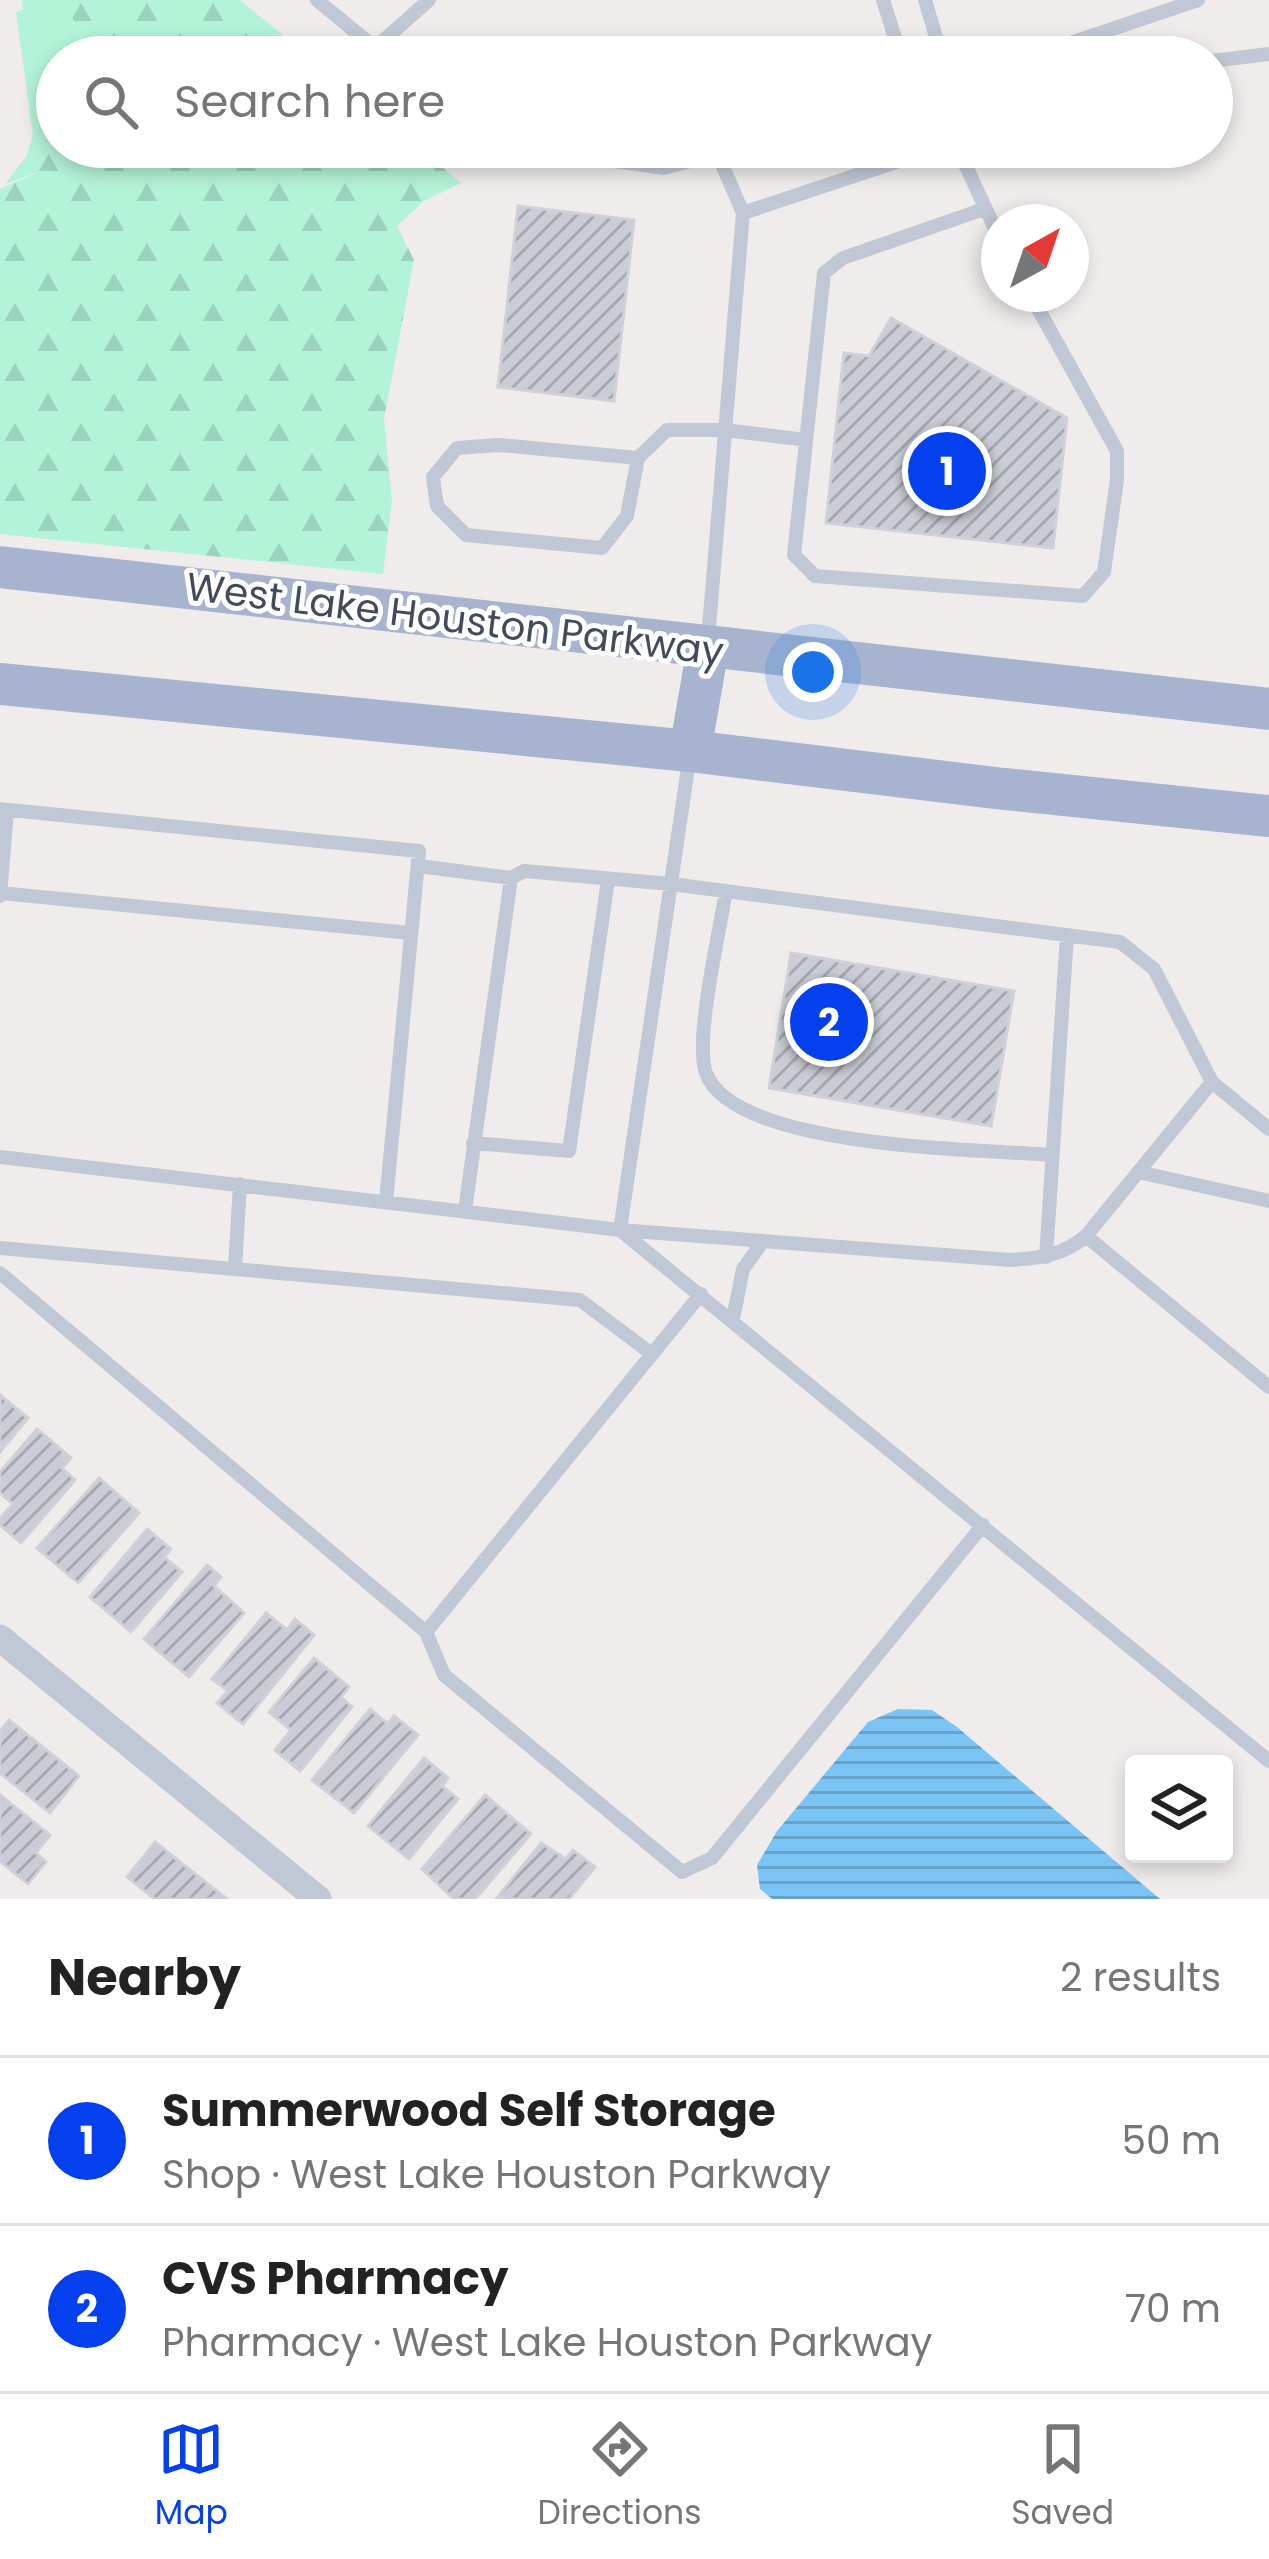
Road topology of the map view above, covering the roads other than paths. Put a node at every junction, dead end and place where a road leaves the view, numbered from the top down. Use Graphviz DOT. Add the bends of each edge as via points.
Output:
graph roads {
  1 [pos="317,0"];
  2 [pos="429,0"];
  3 [pos="883,0"];
  4 [pos="925,0"];
  5 [pos="1198,0"];
  6 [pos="361,36"];
  7 [pos="395,36"];
  8 [pos="894,36"];
  9 [pos="936,36"];
  10 [pos="1091,36"];
  11 [pos="1269,54"];
  12 [pos="1233,58"];
  13 [pos="723,168"];
  14 [pos="878,168"];
  15 [pos="966,168"];
  16 [pos="982,204"];
  17 [pos="981,210"];
  18 [pos="743,213"];
  19 [pos="1040,312"];
  20 [pos="725,430"];
  21 [pos="806,440"];
  22 [pos="638,458"];
  23 [pos="0,567"];
  24 [pos="708,648"];
  25 [pos="0,684"];
  26 [pos="1269,709"];
  27 [pos="690,751"];
  28 [pos="4,810"];
  29 [pos="1269,816"];
  30 [pos="419,866"];
  31 [pos="511,878"];
  32 [pos="608,880"];
  33 [pos="670,884"];
  34 [pos="726,891"];
  35 [pos="0,895"];
  36 [pos="410,933"];
  37 [pos="1066,934"];
  38 [pos="1212,1082"];
  39 [pos="1269,1129"];
  40 [pos="473,1143"];
  41 [pos="1052,1155"];
  42 [pos="0,1157"];
  43 [pos="1138,1172"];
  44 [pos="240,1184"];
  45 [pos="1269,1201"];
  46 [pos="386,1202"];
  47 [pos="465,1211"];
  48 [pos="620,1230"];
  49 [pos="1086,1236"];
  50 [pos="763,1241"];
  51 [pos="0,1248"];
  52 [pos="1046,1258"];
  53 [pos="236,1269"];
  54 [pos="0,1273"];
  55 [pos="701,1294"];
  56 [pos="733,1319"];
  57 [pos="652,1354"];
  58 [pos="1269,1388"];
  59 [pos="982,1525"];
  60 [pos="426,1632"];
  61 [pos="0,1638"];
  62 [pos="1269,1761"];
  63 [pos="318,1899"];
  1 -- 6 [label="lane"];
  2 -- 7 [label="lane"];
  3 -- 8 [label="lane"];
  4 -- 9 [label="lane"];
  5 -- 10 [label="lane"];
  11 -- 12 [label="lane"];
  13 -- 18 [label="lane"];
  14 -- 18 [label="lane"];
  15 -- 16 [label="lane"];
  17 -- 21 [label="lane" via="843,258 824,273"];
  18 -- 20 [label="lane"];
  19 -- 21 [label="lane" via="1117,451 1104,572 1083,596 814,576 794,555"];
  20 -- 21 [label="lane"];
  20 -- 22 [label="lane" via="667,430"];
  20 -- 24 [label="lane"];
  22 -- 22 [label="lane" via="627,516 602,548 466,536 437,506 434,477 457,448"];
  23 -- 24 [label="main road, West Lake Houston Parkway"];
  24 -- 26 [label="main road, West Lake Houston Parkway"];
  24 -- 27 [label="main road"];
  25 -- 27 [label="main road"];
  27 -- 29 [label="main road"];
  27 -- 33 [label="lane"];
  28 -- 30 [label="lane" via="419,851"];
  28 -- 35 [label="lane"];
  30 -- 31 [label="lane"];
  30 -- 36 [label="lane"];
  31 -- 32 [label="lane" via="524,872"];
  31 -- 40 [label="lane"];
  32 -- 33 [label="lane"];
  32 -- 40 [label="lane" via="568,1151"];
  33 -- 34 [label="lane"];
  33 -- 48 [label="lane"];
  34 -- 37 [label="lane"];
  34 -- 41 [label="lane" via="704,1034 706,1073 727,1100 810,1135"];
  35 -- 36 [label="lane"];
  36 -- 46 [label="lane"];
  37 -- 38 [label="lane" via="1120,942 1154,969"];
  37 -- 41 [label="lane"];
  38 -- 39 [label="lane"];
  38 -- 43 [label="lane"];
  40 -- 47 [label="lane"];
  41 -- 52 [label="lane"];
  42 -- 44 [label="lane"];
  43 -- 45 [label="lane"];
  43 -- 49 [label="lane"];
  44 -- 46 [label="lane"];
  44 -- 53 [label="lane"];
  46 -- 47 [label="lane"];
  47 -- 48 [label="lane"];
  48 -- 50 [label="lane"];
  48 -- 55 [label="lane"];
  49 -- 52 [label="lane"];
  49 -- 58 [label="lane"];
  50 -- 52 [label="lane"];
  50 -- 56 [label="lane" via="743,1269"];
  51 -- 53 [label="lane"];
  53 -- 57 [label="lane" via="580,1300"];
  54 -- 60 [label="lane"];
  55 -- 56 [label="lane"];
  55 -- 57 [label="lane"];
  56 -- 59 [label="lane"];
  57 -- 60 [label="lane"];
  59 -- 60 [label="lane" via="712,1858 682,1872 444,1675"];
  59 -- 62 [label="lane"];
  61 -- 63 [label="street"];
}
